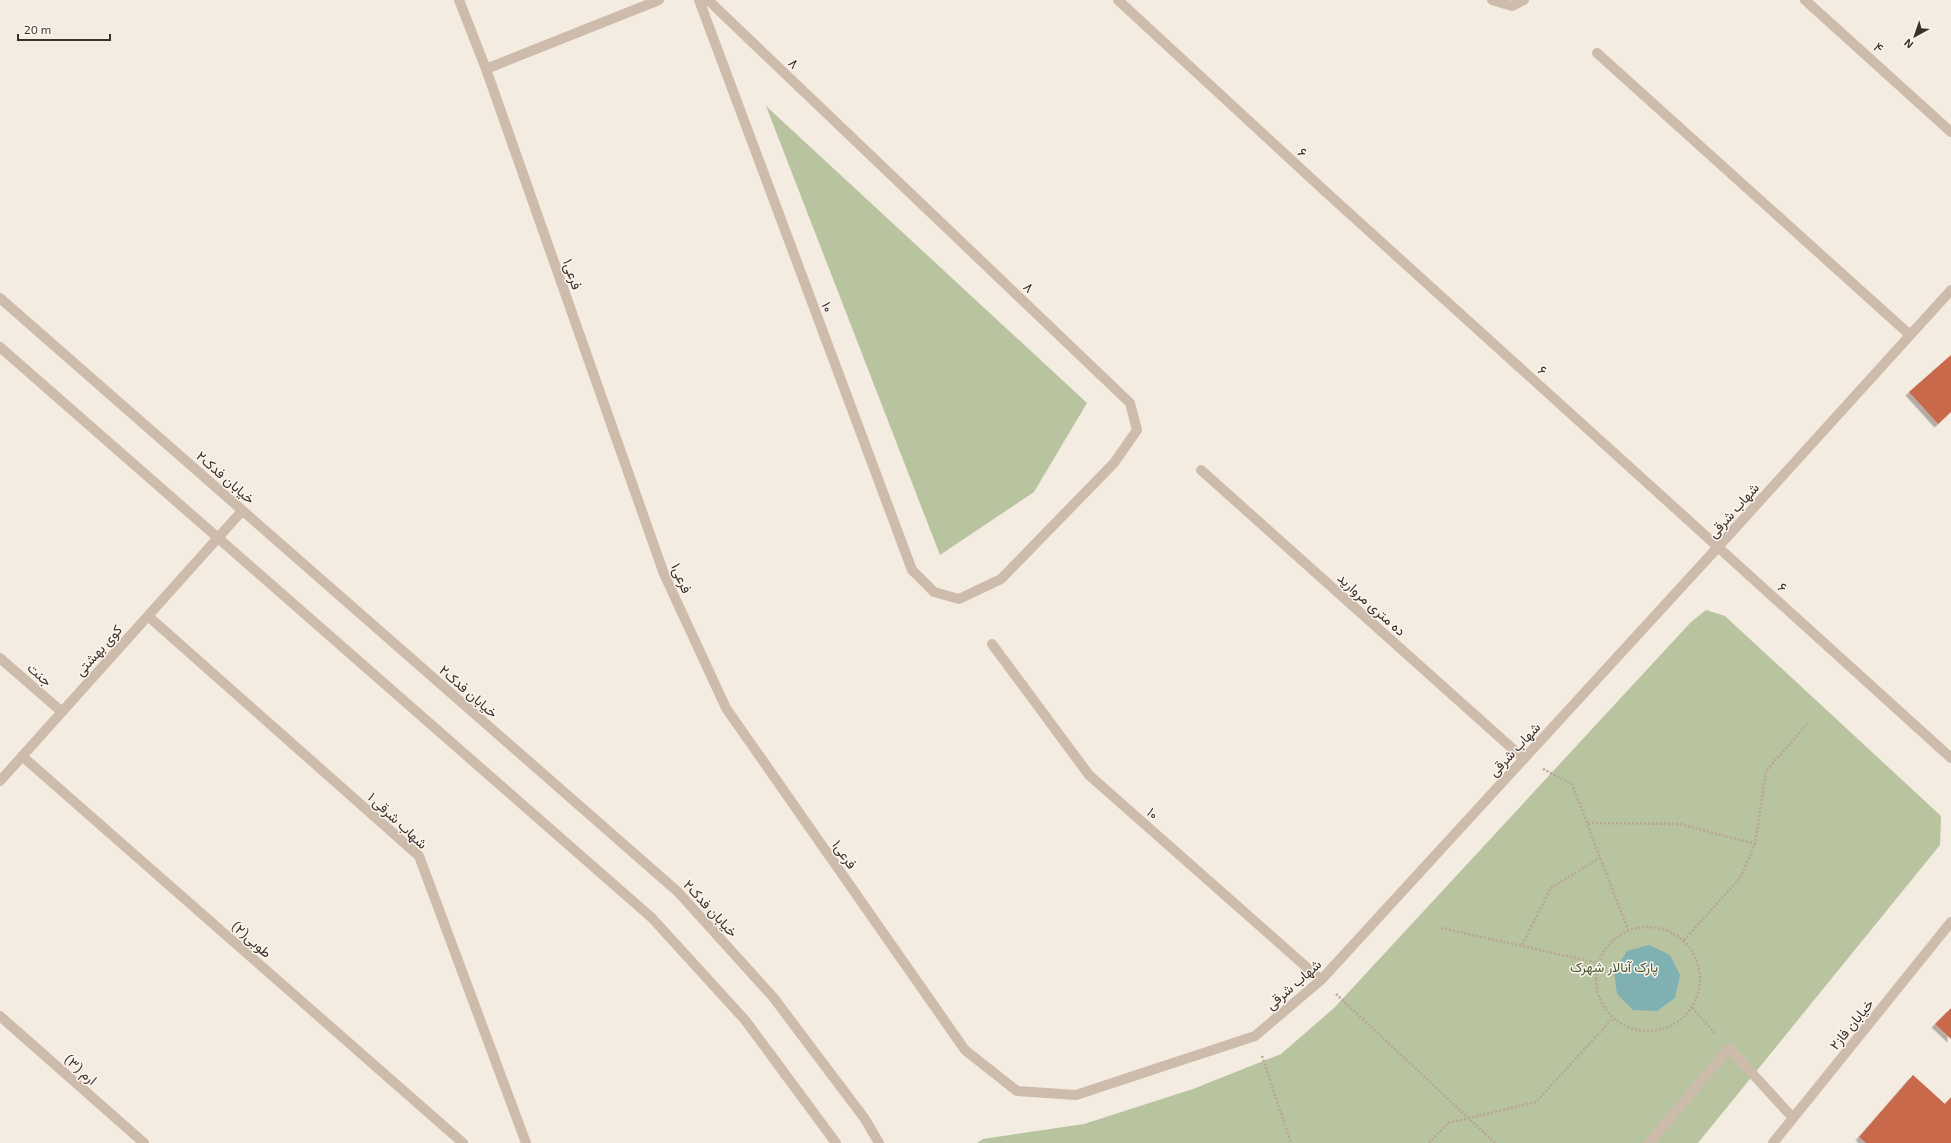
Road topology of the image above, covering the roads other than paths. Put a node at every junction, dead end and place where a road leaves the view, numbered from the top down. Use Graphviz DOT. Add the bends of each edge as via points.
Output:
graph roads {
  1 [pos="459,0"];
  2 [pos="659,0"];
  3 [pos="699,0"];
  4 [pos="708,0"];
  5 [pos="1118,0"];
  6 [pos="1492,0"];
  7 [pos="1524,0"];
  8 [pos="1805,0"];
  9 [pos="1597,53"];
  10 [pos="486,69"];
  11 [pos="1951,132"];
  12 [pos="1951,290"];
  13 [pos="0,298"];
  14 [pos="1910,335"];
  15 [pos="0,347"];
  16 [pos="1201,470"];
  17 [pos="242,511"];
  18 [pos="218,538"];
  19 [pos="1718,547"];
  20 [pos="959,599"];
  21 [pos="148,616"];
  22 [pos="992,644"];
  23 [pos="0,658"];
  24 [pos="62,712"];
  25 [pos="22,756"];
  26 [pos="1951,758"];
  27 [pos="1524,760"];
  28 [pos="0,781"];
  29 [pos="1951,922"];
  30 [pos="1321,980"];
  31 [pos="0,1016"];
  32 [pos="1017,1091"];
  33 [pos="1793,1118"];
  34 [pos="144,1143"];
  35 [pos="464,1143"];
  36 [pos="526,1143"];
  37 [pos="836,1143"];
  38 [pos="879,1143"];
  39 [pos="1649,1143"];
  40 [pos="1773,1143"];
  1 -- 10 [label="street, فرعی۱"];
  2 -- 10 [label="street"];
  3 -- 20 [label="street, ۱۰" via="912,570 934,592"];
  4 -- 20 [label="street, ۸" via="1130,403 1137,430 1114,463 1001,579"];
  5 -- 19 [label="street, ۶"];
  6 -- 7 [label="street" via="1512,6"];
  8 -- 11 [label="street, ۴"];
  9 -- 14 [label="street"];
  10 -- 32 [label="street, فرعی۱" via="664,574 726,708 965,1050"];
  12 -- 14 [label="street, شهاب شرقی"];
  13 -- 17 [label="street, خیابان فدک۲"];
  14 -- 19 [label="street, شهاب شرقی"];
  15 -- 18 [label="street"];
  16 -- 27 [label="street, ده متری مروارید"];
  17 -- 18 [label="street, کوی بهشتی"];
  17 -- 38 [label="street, خیابان فدک۲" via="678,892 773,997 865,1119"];
  18 -- 21 [label="street, کوی بهشتی"];
  18 -- 37 [label="street" via="652,918 745,1020"];
  19 -- 26 [label="street, ۶"];
  19 -- 27 [label="street, شهاب شرقی"];
  21 -- 24 [label="street, کوی بهشتی"];
  21 -- 36 [label="street, شهاب شرقی ۱" via="419,856"];
  22 -- 30 [label="street, ۱۰" via="1089,775"];
  23 -- 24 [label="street, جنت"];
  24 -- 25 [label="street, کوی بهشتی"];
  25 -- 28 [label="street, کوی بهشتی"];
  25 -- 35 [label="street, طوبی(۲)"];
  27 -- 30 [label="street, شهاب شرقی"];
  29 -- 33 [label="street, خیابان فاز۲"];
  30 -- 32 [label="street, شهاب شرقی" via="1255,1036 1076,1095"];
  31 -- 34 [label="street, ارم (۳)"];
  33 -- 39 [label="street" via="1729,1048"];
  33 -- 40 [label="street, خیابان فاز۲"];
}
